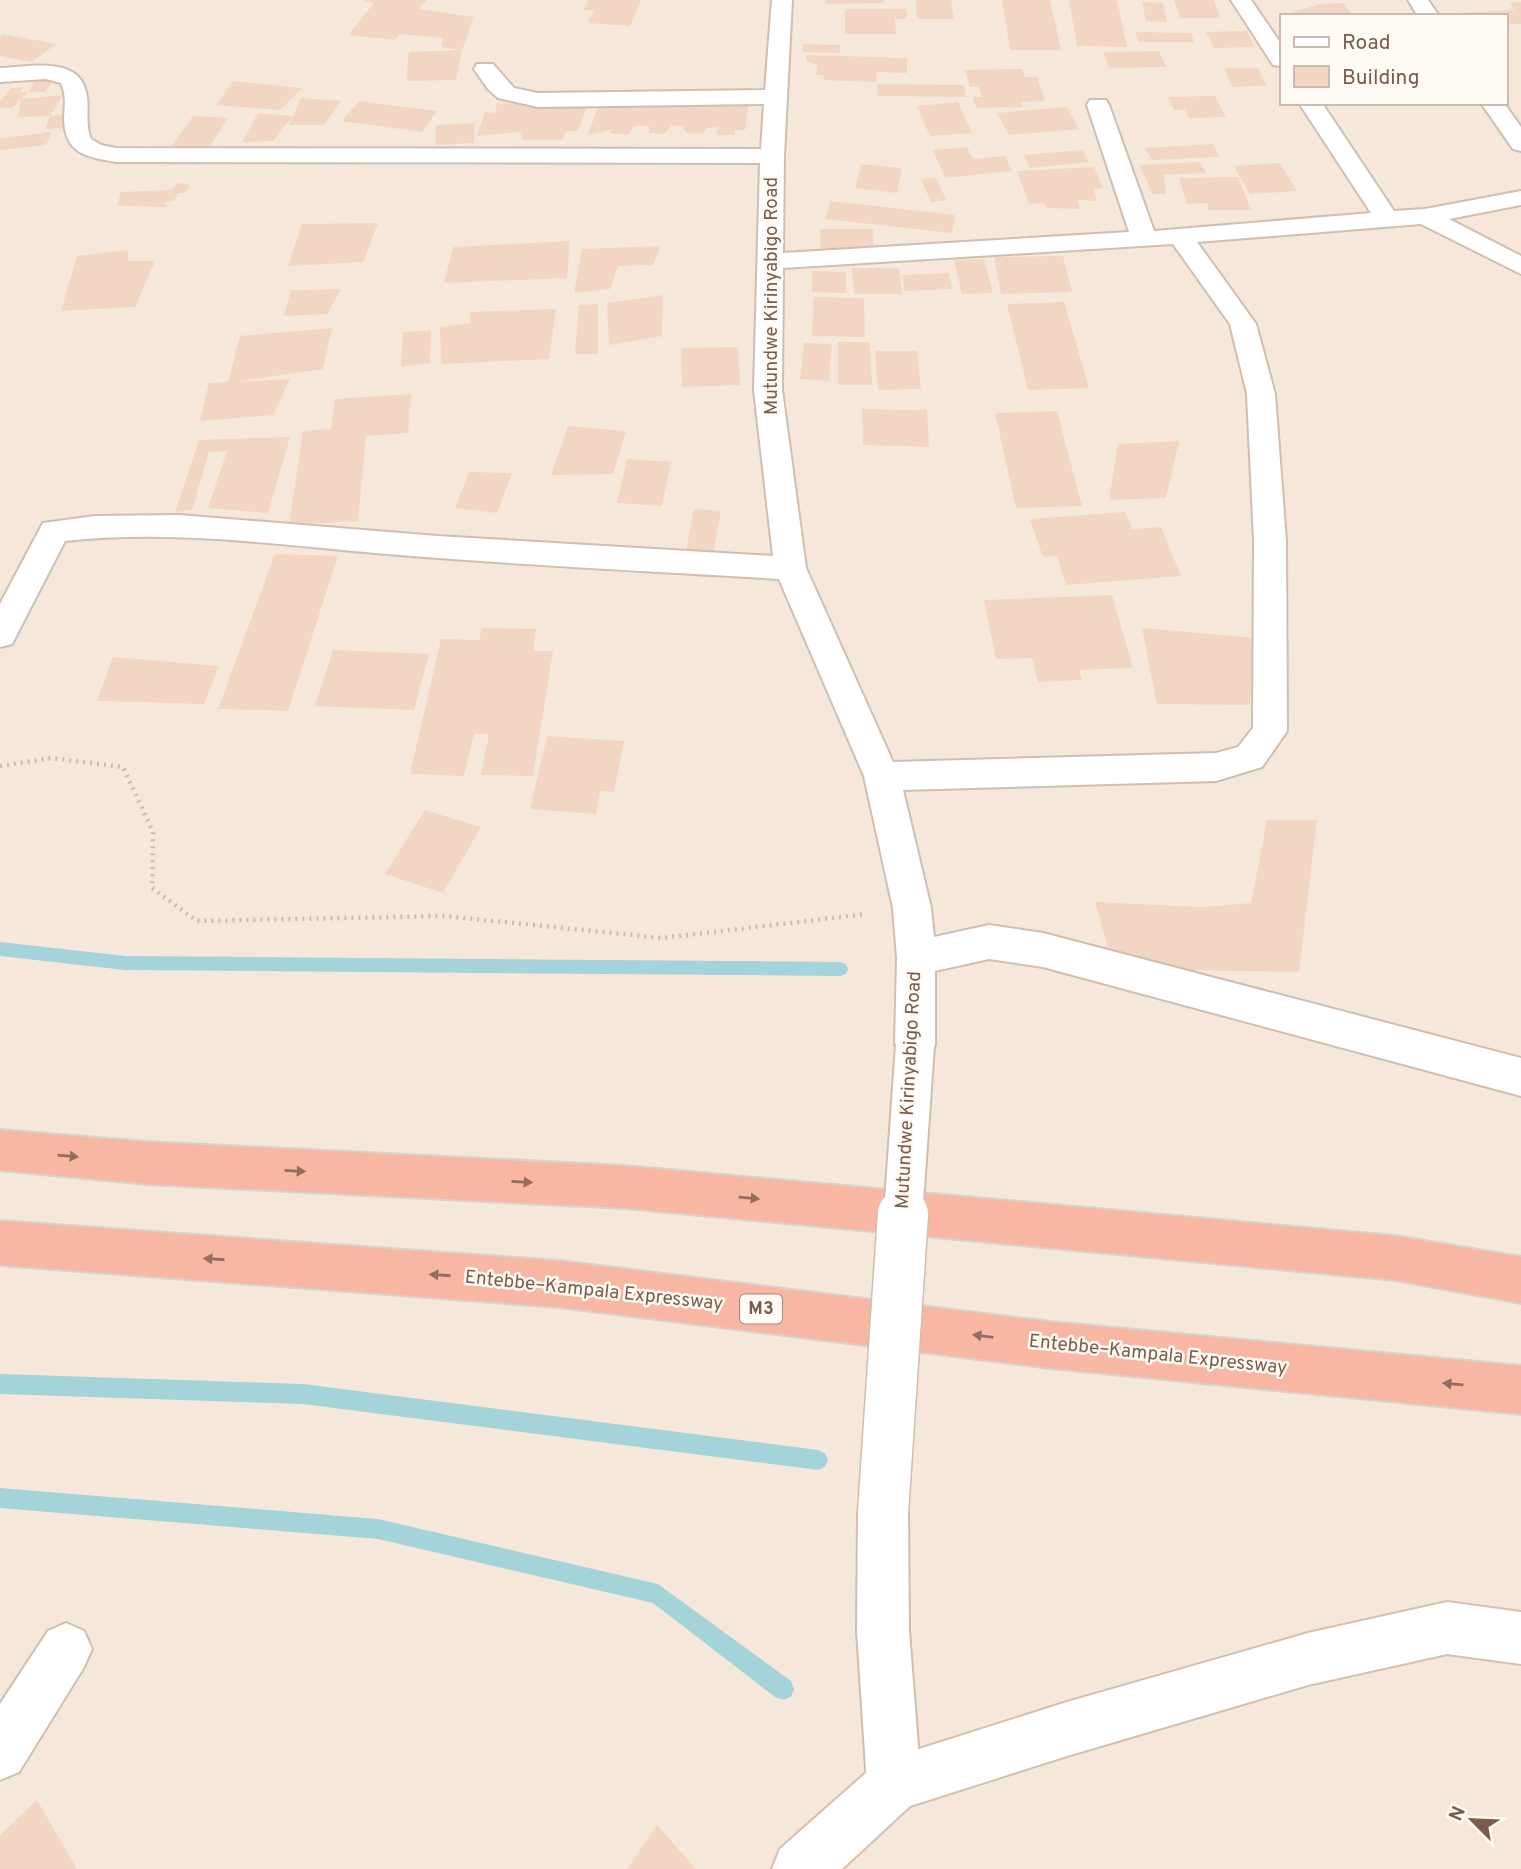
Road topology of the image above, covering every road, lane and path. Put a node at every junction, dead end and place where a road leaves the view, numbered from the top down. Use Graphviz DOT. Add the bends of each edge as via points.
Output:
graph roads {
  1 [pos="782,0"];
  2 [pos="1241,0"];
  3 [pos="1280,58"];
  4 [pos="485,69"];
  5 [pos="0,75"];
  6 [pos="774,97"];
  7 [pos="1098,105"];
  8 [pos="1311,105"];
  9 [pos="1493,105"];
  10 [pos="1521,144"];
  11 [pos="772,156"];
  12 [pos="1521,198"];
  13 [pos="1425,216"];
  14 [pos="1387,219"];
  15 [pos="1180,236"];
  16 [pos="1144,239"];
  17 [pos="771,261"];
  18 [pos="1521,266"];
  19 [pos="790,568"];
  20 [pos="0,635"];
  21 [pos="0,766"];
  22 [pos="882,776"];
  23 [pos="912,908"];
  24 [pos="916,958"];
  25 [pos="1521,1077"];
  26 [pos="0,1150"];
  27 [pos="0,1243"];
  28 [pos="1521,1280"];
  29 [pos="1521,1390"];
  30 [pos="1521,1638"];
  31 [pos="66,1649"];
  32 [pos="0,1753"];
  33 [pos="894,1784"];
  34 [pos="800,1869"];
  1 -- 6 [label="street, Mutundwe Kirinyabigo Road"];
  2 -- 3 [label="street"];
  4 -- 6 [label="street" via="497,89 538,100"];
  5 -- 11 [label="street" via="63,75 76,90 82,142 93,150 116,155"];
  6 -- 11 [label="street, Mutundwe Kirinyabigo Road"];
  7 -- 16 [label="street"];
  8 -- 14 [label="street"];
  9 -- 10 [label="street"];
  11 -- 17 [label="street, Mutundwe Kirinyabigo Road"];
  12 -- 13 [label="street"];
  13 -- 14 [label="street"];
  13 -- 18 [label="street"];
  14 -- 15 [label="street"];
  15 -- 16 [label="street"];
  15 -- 22 [label="street" via="1242,324 1261,394 1270,541 1270,731 1250,757 1216,767"];
  16 -- 17 [label="street"];
  17 -- 19 [label="street, Mutundwe Kirinyabigo Road" via="768,390"];
  19 -- 20 [label="street" via="148,524 95,525 54,531"];
  19 -- 22 [label="street, Mutundwe Kirinyabigo Road"];
  21 -- 23 [label="path" via="52,758 123,767 153,832 152,888 197,922 445,916 662,938"];
  22 -- 23 [label="street, Mutundwe Kirinyabigo Road"];
  23 -- 24 [label="street, Mutundwe Kirinyabigo Road"];
  24 -- 25 [label="street" via="989,942 1043,950"];
  24 -- 33 [label="street, Mutundwe Kirinyabigo Road, bridge" via="915,1045 883,1513 883,1631"];
  26 -- 28 [label="highway, one-way" via="147,1163 625,1187 1395,1258"];
  29 -- 27 [label="highway, Entebbe–Kampala Expressway / M3, one-way" via="1051,1345 559,1284"];
  30 -- 33 [label="street" via="1447,1628 1308,1660"];
  31 -- 32 [label="street"];
  33 -- 34 [label="street"];
}
